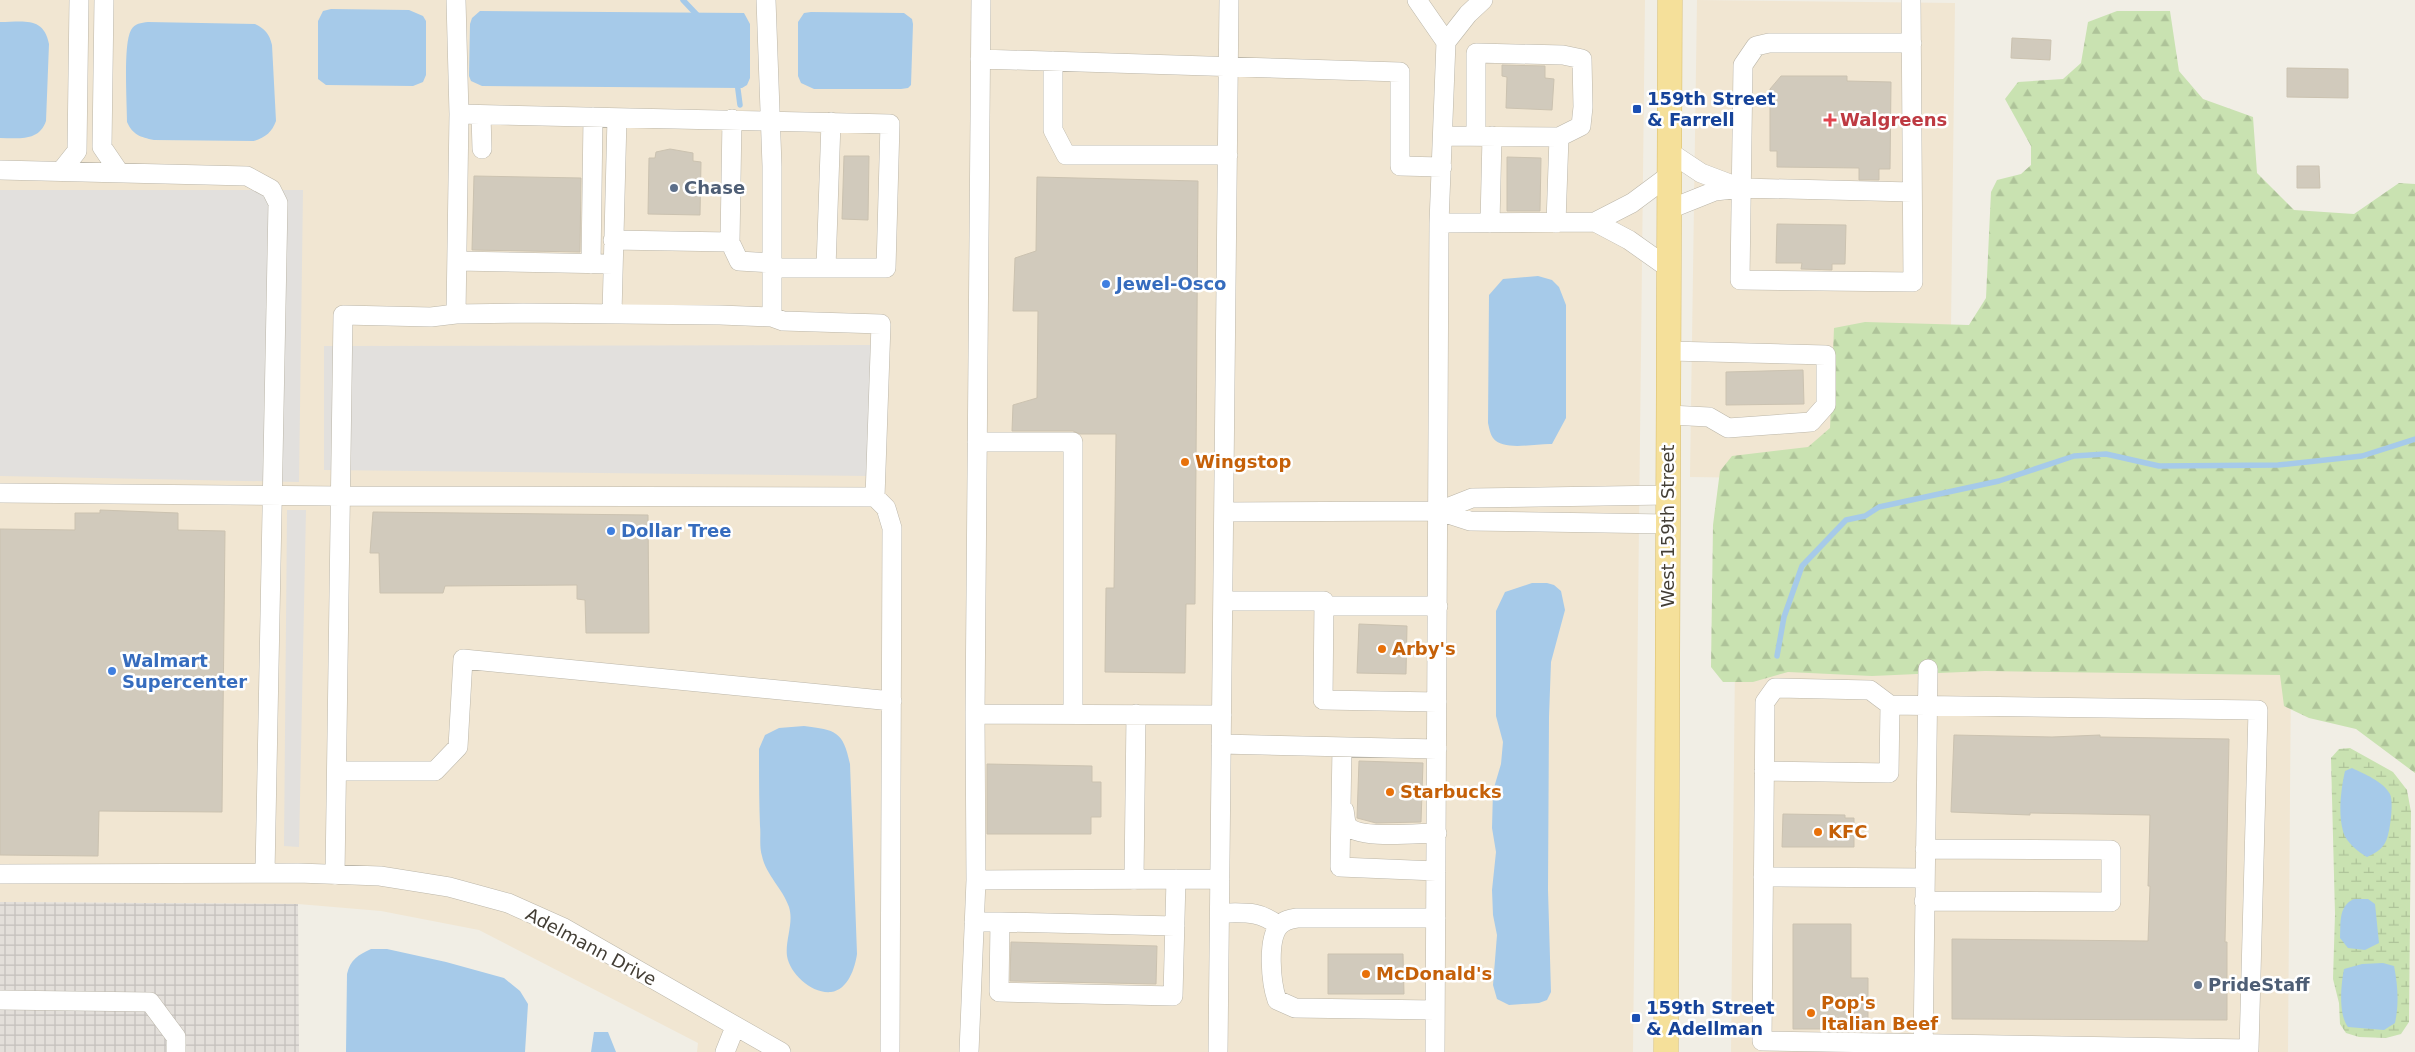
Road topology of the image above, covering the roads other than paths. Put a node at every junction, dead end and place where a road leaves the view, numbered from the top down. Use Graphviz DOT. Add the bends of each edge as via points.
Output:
graph roads {
  1 [pos="79,0"];
  2 [pos="104,0"];
  3 [pos="456,0"];
  4 [pos="766,0"];
  5 [pos="981,0"];
  6 [pos="1229,0"];
  7 [pos="1417,0"];
  8 [pos="1483,0"];
  9 [pos="1670,0"];
  10 [pos="1911,0"];
  11 [pos="1446,42"];
  12 [pos="1912,43"];
  13 [pos="980,60"];
  14 [pos="1053,61"];
  15 [pos="1228,66"];
  16 [pos="459,114"];
  17 [pos="481,115"];
  18 [pos="589,117"];
  19 [pos="617,118"];
  20 [pos="732,119"];
  21 [pos="770,120"];
  22 [pos="831,122"];
  23 [pos="1443,136"];
  24 [pos="1484,136"];
  25 [pos="1559,137"];
  26 [pos="482,149"];
  27 [pos="1228,155"];
  28 [pos="1671,164"];
  29 [pos="1442,167"];
  30 [pos="0,170"];
  31 [pos="62,170"];
  32 [pos="119,172"];
  33 [pos="1741,188"];
  34 [pos="1912,192"];
  35 [pos="1670,209"];
  36 [pos="1595,222"];
  37 [pos="1440,223"];
  38 [pos="1490,223"];
  39 [pos="1556,223"];
  40 [pos="614,240"];
  41 [pos="730,242"];
  42 [pos="457,261"];
  43 [pos="591,264"];
  44 [pos="613,264"];
  45 [pos="772,266"];
  46 [pos="826,268"];
  47 [pos="1670,269"];
  48 [pos="456,314"];
  49 [pos="612,314"];
  50 [pos="772,317"];
  51 [pos="1670,351"];
  52 [pos="1669,415"];
  53 [pos="978,442"];
  54 [pos="0,493"];
  55 [pos="1668,495"];
  56 [pos="273,496"];
  57 [pos="341,496"];
  58 [pos="876,497"];
  59 [pos="1439,511"];
  60 [pos="1224,512"];
  61 [pos="1668,524"];
  62 [pos="1223,601"];
  63 [pos="1324,606"];
  64 [pos="1438,606"];
  65 [pos="1928,669"];
  66 [pos="892,701"];
  67 [pos="1437,702"];
  68 [pos="1890,705"];
  69 [pos="1928,705"];
  70 [pos="975,714"];
  71 [pos="1073,714"];
  72 [pos="1136,714"];
  73 [pos="1222,715"];
  74 [pos="1221,744"];
  75 [pos="1342,747"];
  76 [pos="1437,749"];
  77 [pos="337,771"];
  78 [pos="1764,772"];
  79 [pos="1342,801"];
  80 [pos="1437,833"];
  81 [pos="1925,850"];
  82 [pos="1436,870"];
  83 [pos="265,873"];
  84 [pos="0,874"];
  85 [pos="335,875"];
  86 [pos="1763,877"];
  87 [pos="1925,878"];
  88 [pos="1176,879"];
  89 [pos="1220,879"];
  90 [pos="976,880"];
  91 [pos="1134,880"];
  92 [pos="1924,901"];
  93 [pos="1220,913"];
  94 [pos="1436,918"];
  95 [pos="974,922"];
  96 [pos="1000,922"];
  97 [pos="1175,926"];
  98 [pos="1279,926"];
  99 [pos="0,1000"];
  100 [pos="1435,1010"];
  101 [pos="735,1028"];
  102 [pos="1923,1048"];
  103 [pos="176,1052"];
  104 [pos="725,1052"];
  105 [pos="781,1052"];
  106 [pos="890,1052"];
  107 [pos="969,1052"];
  108 [pos="1218,1052"];
  109 [pos="1435,1052"];
  110 [pos="1666,1052"];
  1 -- 31 [label="street" via="77,151"];
  2 -- 32 [label="street" via="102,147"];
  3 -- 16 [label="street"];
  4 -- 21 [label="street"];
  5 -- 13 [label="street"];
  6 -- 15 [label="street"];
  7 -- 11 [label="street"];
  8 -- 11 [label="street"];
  9 -- 28 [label="main road, West 159th Street"];
  10 -- 12 [label="street"];
  11 -- 23 [label="street"];
  12 -- 33 [label="street" via="1769,43 1756,46 1743,65"];
  12 -- 34 [label="street"];
  13 -- 14 [label="street"];
  13 -- 53 [label="street"];
  14 -- 15 [label="street"];
  14 -- 27 [label="street" via="1053,130 1066,155"];
  15 -- 27 [label="street"];
  15 -- 29 [label="street" via="1400,72 1400,166"];
  16 -- 17 [label="street"];
  16 -- 42 [label="street"];
  17 -- 18 [label="street"];
  17 -- 26 [label="street"];
  18 -- 19 [label="street"];
  18 -- 43 [label="street"];
  19 -- 20 [label="street"];
  19 -- 40 [label="street"];
  20 -- 21 [label="street"];
  20 -- 41 [label="street"];
  21 -- 22 [label="street"];
  21 -- 45 [label="street"];
  22 -- 46 [label="street"];
  22 -- 46 [label="street" via="890,124 886,268"];
  23 -- 24 [label="street"];
  23 -- 29 [label="street"];
  24 -- 25 [label="street"];
  24 -- 25 [label="street" via="1476,53 1563,55 1582,59 1580,126"];
  24 -- 38 [label="street"];
  25 -- 39 [label="street"];
  27 -- 60 [label="street"];
  28 -- 33 [label="street"];
  28 -- 35 [label="main road, West 159th Street"];
  28 -- 36 [label="street" via="1632,203"];
  29 -- 37 [label="street"];
  30 -- 31 [label="street"];
  31 -- 32 [label="street"];
  32 -- 56 [label="street" via="247,176 271,189 278,203"];
  33 -- 34 [label="street"];
  33 -- 34 [label="street" via="1740,280 1913,282"];
  33 -- 35 [label="street" via="1715,191"];
  35 -- 47 [label="main road, West 159th Street"];
  36 -- 39 [label="street"];
  36 -- 47 [label="street" via="1629,240"];
  37 -- 38 [label="street"];
  37 -- 59 [label="street"];
  38 -- 39 [label="street"];
  40 -- 41 [label="street"];
  40 -- 44 [label="street"];
  41 -- 45 [label="street" via="738,261"];
  42 -- 43 [label="street"];
  42 -- 48 [label="street"];
  43 -- 44 [label="street"];
  44 -- 49 [label="street"];
  45 -- 46 [label="street"];
  45 -- 50 [label="street"];
  47 -- 51 [label="main road, West 159th Street"];
  48 -- 49 [label="street"];
  48 -- 57 [label="street" via="431,317 343,315"];
  49 -- 50 [label="street"];
  50 -- 58 [label="street" via="783,321 882,324"];
  51 -- 52 [label="main road, West 159th Street"];
  51 -- 52 [label="street" via="1826,355 1826,405 1811,422 1728,428 1709,417"];
  52 -- 55 [label="main road, West 159th Street"];
  53 -- 70 [label="street"];
  53 -- 71 [label="street" via="1073,442"];
  54 -- 56 [label="street"];
  55 -- 59 [label="street" via="1472,498"];
  55 -- 61 [label="main road, West 159th Street"];
  56 -- 57 [label="street"];
  56 -- 83 [label="street"];
  57 -- 58 [label="street"];
  57 -- 77 [label="street"];
  58 -- 66 [label="street" via="886,508 892,528"];
  59 -- 60 [label="street"];
  59 -- 61 [label="street" via="1470,522"];
  59 -- 64 [label="street"];
  60 -- 62 [label="street"];
  61 -- 110 [label="main road, West 159th Street"];
  62 -- 63 [label="street" via="1324,601"];
  62 -- 73 [label="street"];
  63 -- 64 [label="street"];
  63 -- 67 [label="street" via="1323,700"];
  64 -- 67 [label="street"];
  65 -- 69 [label="street"];
  66 -- 77 [label="street" via="463,659 458,747 435,771"];
  66 -- 106 [label="street"];
  67 -- 76 [label="street"];
  68 -- 69 [label="street"];
  68 -- 78 [label="street" via="1889,773"];
  68 -- 78 [label="street" via="1870,690 1775,688 1765,702"];
  69 -- 81 [label="street"];
  69 -- 102 [label="street" via="2258,710 2249,1049"];
  70 -- 71 [label="street"];
  70 -- 90 [label="street"];
  71 -- 72 [label="street"];
  72 -- 73 [label="street"];
  72 -- 91 [label="street"];
  73 -- 74 [label="street"];
  74 -- 75 [label="street"];
  74 -- 89 [label="street"];
  75 -- 76 [label="street"];
  75 -- 79 [label="street"];
  76 -- 80 [label="street"];
  77 -- 85 [label="street"];
  78 -- 86 [label="street"];
  79 -- 80 [label="street" via="1347,825 1352,829 1368,834"];
  79 -- 82 [label="street" via="1340,867"];
  80 -- 82 [label="street"];
  81 -- 87 [label="street"];
  81 -- 92 [label="street" via="2111,850 2111,902"];
  82 -- 94 [label="street"];
  83 -- 84 [label="street, Adelmann Drive"];
  83 -- 85 [label="street, Adelmann Drive"];
  85 -- 101 [label="street, Adelmann Drive" via="380,876 449,886 508,903 564,928"];
  86 -- 87 [label="street"];
  86 -- 102 [label="street" via="1762,1041"];
  87 -- 92 [label="street"];
  88 -- 89 [label="street"];
  88 -- 91 [label="street"];
  88 -- 97 [label="street"];
  89 -- 93 [label="street"];
  90 -- 91 [label="street"];
  90 -- 95 [label="street"];
  92 -- 102 [label="street"];
  93 -- 98 [label="street" via="1257,913 1267,916"];
  93 -- 108 [label="street"];
  94 -- 98 [label="street" via="1297,918 1285,920"];
  94 -- 100 [label="street"];
  95 -- 96 [label="street"];
  95 -- 107 [label="street"];
  96 -- 97 [label="street"];
  96 -- 97 [label="street" via="999,992 1018,993 1174,996"];
  98 -- 100 [label="street" via="1273,935 1271,978 1277,1000 1295,1008"];
  99 -- 103 [label="street" via="150,1002 176,1037"];
  100 -- 109 [label="street"];
  101 -- 104 [label="street"];
  101 -- 105 [label="street, Adelmann Drive"];
}
